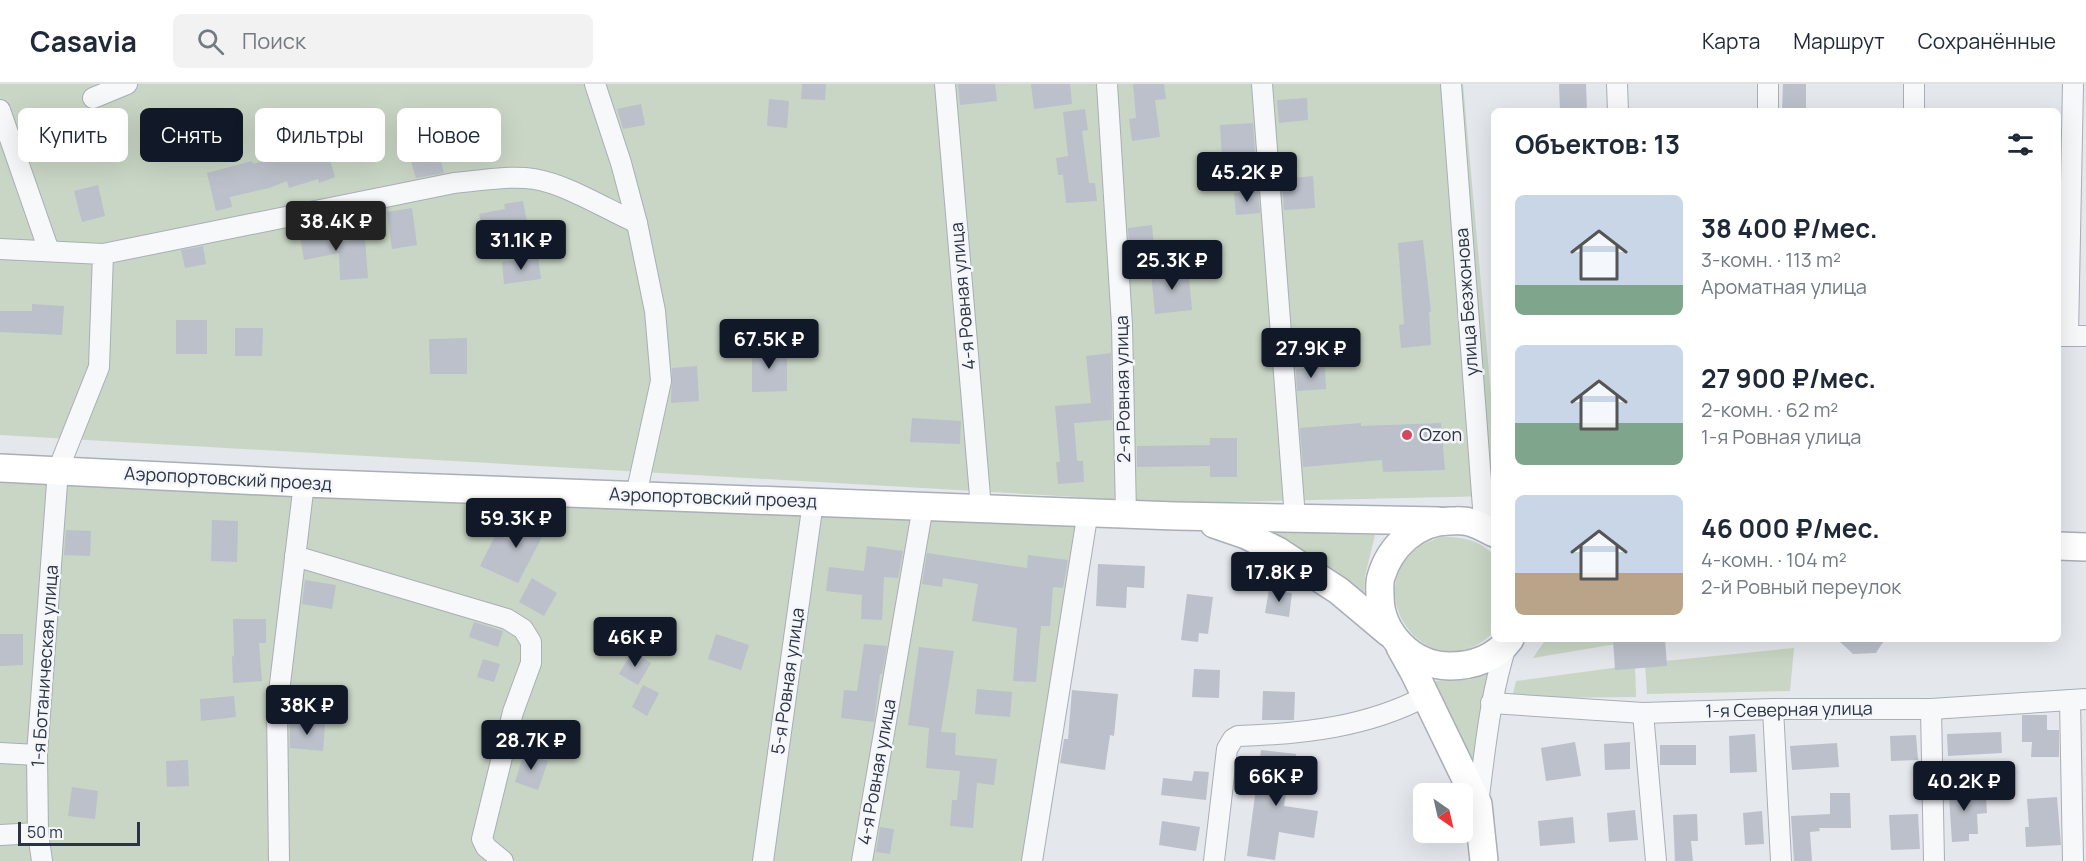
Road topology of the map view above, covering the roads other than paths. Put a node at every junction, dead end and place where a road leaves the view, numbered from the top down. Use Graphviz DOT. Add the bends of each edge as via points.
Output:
graph roads {
  1 [pos="127,84"];
  2 [pos="595,84"];
  3 [pos="945,84"];
  4 [pos="1107,84"];
  5 [pos="1262,84"];
  6 [pos="1451,84"];
  7 [pos="1617,84"];
  8 [pos="1768,84"];
  9 [pos="1914,84"];
  10 [pos="2073,84"];
  11 [pos="93,98"];
  12 [pos="1618,108"];
  13 [pos="1768,108"];
  14 [pos="1914,108"];
  15 [pos="0,110"];
  16 [pos="637,223"];
  17 [pos="0,249"];
  18 [pos="49,251"];
  19 [pos="103,254"];
  20 [pos="2071,336"];
  21 [pos="0,468"];
  22 [pos="58,470"];
  23 [pos="304,483"];
  24 [pos="636,495"];
  25 [pos="813,502"];
  26 [pos="923,506"];
  27 [pos="981,508"];
  28 [pos="1088,511"];
  29 [pos="1126,514"];
  30 [pos="1175,516"];
  31 [pos="1295,518"];
  32 [pos="1438,521"];
  33 [pos="1487,525"];
  34 [pos="2061,546"];
  35 [pos="2086,547"];
  36 [pos="295,556"];
  37 [pos="1393,637"];
  38 [pos="1508,642"];
  39 [pos="1509,642"];
  40 [pos="1426,696"];
  41 [pos="2078,700"];
  42 [pos="1491,703"];
  43 [pos="1773,709"];
  44 [pos="1930,709"];
  45 [pos="1643,713"];
  46 [pos="0,753"];
  47 [pos="37,754"];
  48 [pos="1478,804"];
  49 [pos="38,833"];
  50 [pos="0,835"];
  51 [pos="42,861"];
  52 [pos="279,861"];
  53 [pos="504,861"];
  54 [pos="763,861"];
  55 [pos="862,861"];
  56 [pos="1032,861"];
  57 [pos="1214,861"];
  58 [pos="1484,861"];
  59 [pos="1656,861"];
  60 [pos="1781,861"];
  61 [pos="1934,861"];
  62 [pos="2073,861"];
  1 -- 11 [label="street"];
  2 -- 16 [label="street"];
  3 -- 27 [label="street, 4-я Ровная улица"];
  4 -- 29 [label="street, 2-я Ровная улица" via="1122,325"];
  5 -- 31 [label="street"];
  6 -- 33 [label="street, улица Безжонова"];
  7 -- 12 [label="street"];
  8 -- 13 [label="street"];
  9 -- 14 [label="street"];
  10 -- 20 [label="street"];
  15 -- 18 [label="street"];
  16 -- 19 [label="street" via="554,184 532,178 507,179 454,183"];
  16 -- 24 [label="street" via="655,311 661,381"];
  17 -- 18 [label="street"];
  18 -- 19 [label="street"];
  19 -- 22 [label="street, 1-я Ботаническая улица" via="99,367"];
  21 -- 22 [label="main road, Аэропортовский проезд"];
  22 -- 23 [label="main road, Аэропортовский проезд"];
  22 -- 47 [label="street, 1-я Ботаническая улица"];
  23 -- 24 [label="main road, Аэропортовский проезд"];
  23 -- 36 [label="street"];
  24 -- 25 [label="main road, Аэропортовский проезд"];
  25 -- 26 [label="main road, Аэропортовский проезд"];
  25 -- 54 [label="street, 5-я Ровная улица"];
  26 -- 27 [label="main road, Аэропортовский проезд"];
  26 -- 55 [label="street, 4-я Ровная улица"];
  27 -- 28 [label="main road, Аэропортовский проезд"];
  28 -- 29 [label="main road, Аэропортовский проезд"];
  28 -- 56 [label="street"];
  29 -- 30 [label="main road, Аэропортовский проезд"];
  30 -- 31 [label="main road"];
  30 -- 37 [label="main road" via="1214,524 1278,551 1339,591"];
  31 -- 32 [label="main road"];
  32 -- 33 [label="main road"];
  32 -- 37 [label="main road" via="1411,532 1391,553 1380,579 1380,608"];
  34 -- 35 [label="main road"];
  36 -- 52 [label="street" via="277,709"];
  36 -- 53 [label="street" via="507,619 523,629 531,642 531,663 513,712 482,839"];
  37 -- 38 [label="main road" via="1411,655 1438,666 1467,666 1493,655"];
  37 -- 40 [label="main road"];
  39 -- 42 [label="street"];
  40 -- 48 [label="main road"];
  40 -- 57 [label="street" via="1396,711 1339,728 1233,739 1227,749"];
  41 -- 44 [label="street, 1-я Северная улица"];
  41 -- 62 [label="street"];
  42 -- 45 [label="street, 1-я Северная улица"];
  42 -- 48 [label="street"];
  43 -- 44 [label="street, 1-я Северная улица"];
  43 -- 45 [label="street, 1-я Северная улица"];
  43 -- 60 [label="street"];
  44 -- 61 [label="street"];
  45 -- 59 [label="street"];
  46 -- 47 [label="street"];
  47 -- 49 [label="street, 1-я Ботаническая улица"];
  48 -- 58 [label="main road"];
  49 -- 50 [label="street"];
  49 -- 51 [label="street, 1-я Ботаническая улица"];
}
